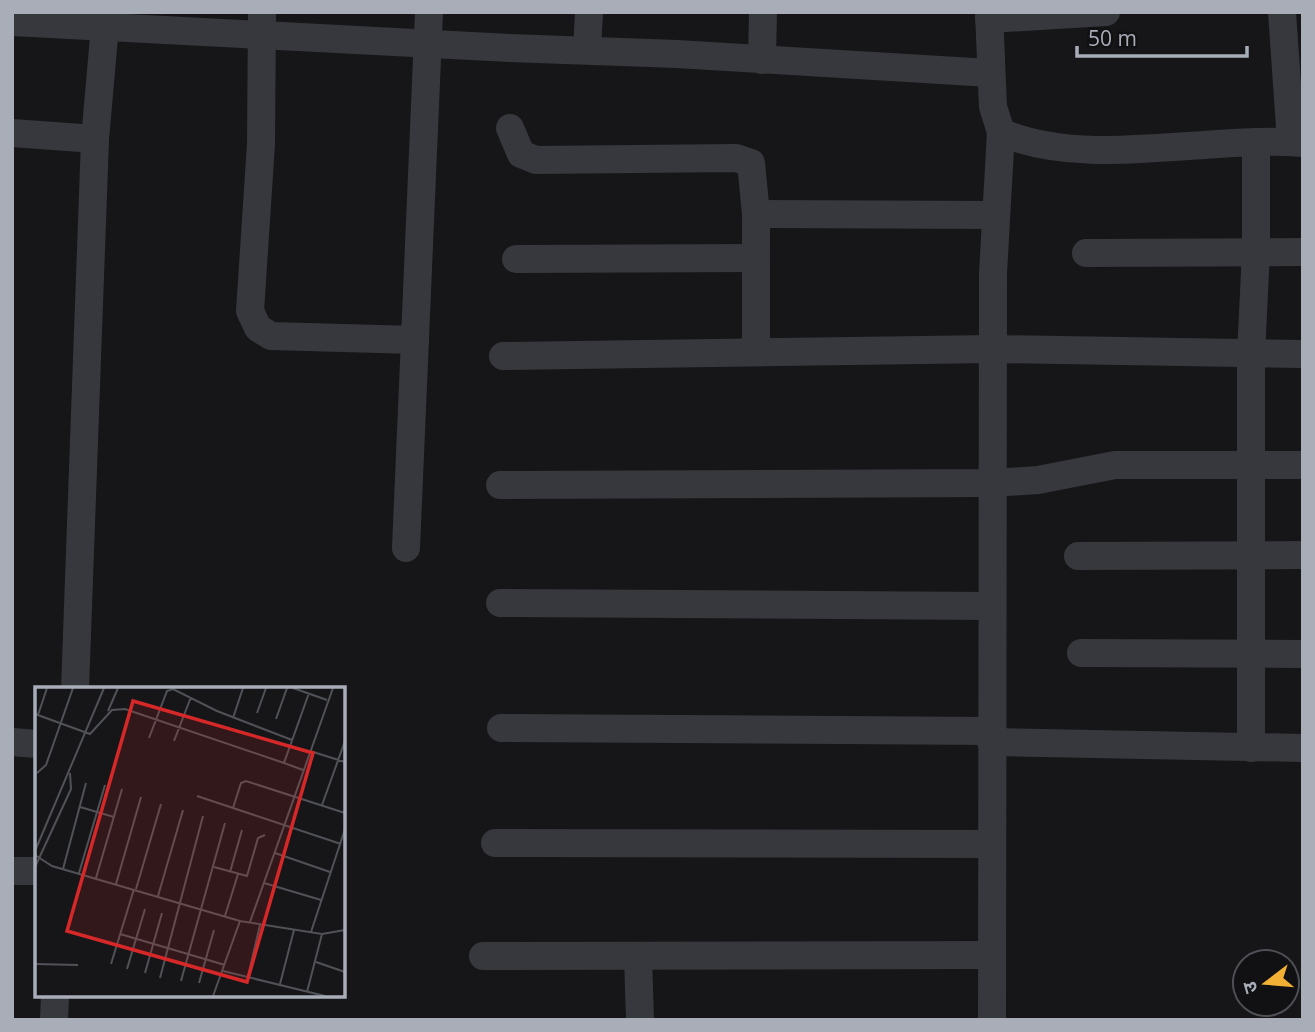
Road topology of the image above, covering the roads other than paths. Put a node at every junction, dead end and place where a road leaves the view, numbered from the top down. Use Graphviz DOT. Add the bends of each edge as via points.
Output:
graph roads {
  1 [pos="429,12"];
  2 [pos="589,12"];
  3 [pos="764,12"];
  4 [pos="1106,12"];
  5 [pos="1282,12"];
  6 [pos="989,16"];
  7 [pos="12,22"];
  8 [pos="262,24"];
  9 [pos="105,26"];
  10 [pos="428,44"];
  11 [pos="587,50"];
  12 [pos="762,60"];
  13 [pos="990,73"];
  14 [pos="510,128"];
  15 [pos="1001,132"];
  16 [pos="12,133"];
  17 [pos="95,139"];
  18 [pos="1256,142"];
  19 [pos="1297,143"];
  20 [pos="756,214"];
  21 [pos="996,215"];
  22 [pos="1256,251"];
  23 [pos="1303,251"];
  24 [pos="1086,253"];
  25 [pos="755,258"];
  26 [pos="516,259"];
  27 [pos="415,340"];
  28 [pos="993,349"];
  29 [pos="756,352"];
  30 [pos="1303,354"];
  31 [pos="1251,355"];
  32 [pos="503,356"];
  33 [pos="1251,464"];
  34 [pos="1303,465"];
  35 [pos="991,483"];
  36 [pos="500,485"];
  37 [pos="406,548"];
  38 [pos="1303,555"];
  39 [pos="1078,556"];
  40 [pos="1252,556"];
  41 [pos="500,603"];
  42 [pos="990,606"];
  43 [pos="1081,653"];
  44 [pos="1253,654"];
  45 [pos="1303,654"];
  46 [pos="75,687"];
  47 [pos="500,728"];
  48 [pos="991,736"];
  49 [pos="12,741"];
  50 [pos="35,744"];
  51 [pos="1251,748"];
  52 [pos="1303,748"];
  53 [pos="495,843"];
  54 [pos="992,844"];
  55 [pos="12,871"];
  56 [pos="35,872"];
  57 [pos="992,955"];
  58 [pos="483,956"];
  59 [pos="638,956"];
  60 [pos="55,997"];
  61 [pos="54,1020"];
  62 [pos="640,1020"];
  63 [pos="992,1020"];
  1 -- 10 [label="street"];
  2 -- 11 [label="street"];
  3 -- 12 [label="street"];
  4 -- 6 [label="street"];
  5 -- 19 [label="street"];
  6 -- 13 [label="street"];
  7 -- 9 [label="street"];
  8 -- 9 [label="street"];
  8 -- 10 [label="street"];
  8 -- 27 [label="street" via="261,144 250,311 258,328 271,336"];
  9 -- 17 [label="street"];
  10 -- 11 [label="street"];
  10 -- 27 [label="street"];
  11 -- 12 [label="street"];
  12 -- 13 [label="street"];
  13 -- 15 [label="street"];
  14 -- 20 [label="street" via="521,155 536,160 746,158 754,171"];
  15 -- 18 [label="street" via="1025,143 1068,148"];
  15 -- 21 [label="street"];
  16 -- 17 [label="street"];
  17 -- 46 [label="street"];
  18 -- 19 [label="street"];
  18 -- 22 [label="street"];
  20 -- 21 [label="street"];
  20 -- 25 [label="street"];
  21 -- 28 [label="street"];
  22 -- 23 [label="street"];
  22 -- 24 [label="street"];
  22 -- 31 [label="street"];
  25 -- 26 [label="street"];
  25 -- 29 [label="street"];
  27 -- 37 [label="street"];
  28 -- 29 [label="street"];
  28 -- 31 [label="street"];
  28 -- 35 [label="street"];
  29 -- 32 [label="street"];
  30 -- 31 [label="street"];
  31 -- 33 [label="street"];
  33 -- 34 [label="street"];
  33 -- 35 [label="street" via="1115,465 1038,480"];
  33 -- 40 [label="street"];
  35 -- 36 [label="street"];
  35 -- 42 [label="street"];
  38 -- 40 [label="street"];
  39 -- 40 [label="street"];
  40 -- 44 [label="street"];
  41 -- 42 [label="street"];
  42 -- 48 [label="street"];
  43 -- 44 [label="street"];
  44 -- 45 [label="street"];
  44 -- 51 [label="street"];
  47 -- 48 [label="street"];
  48 -- 51 [label="street"];
  48 -- 54 [label="street"];
  49 -- 50 [label="street"];
  51 -- 52 [label="street"];
  53 -- 54 [label="street"];
  54 -- 57 [label="street"];
  55 -- 56 [label="street"];
  57 -- 59 [label="street"];
  57 -- 63 [label="street"];
  58 -- 59 [label="street"];
  59 -- 62 [label="street"];
  60 -- 61 [label="street"];
}
